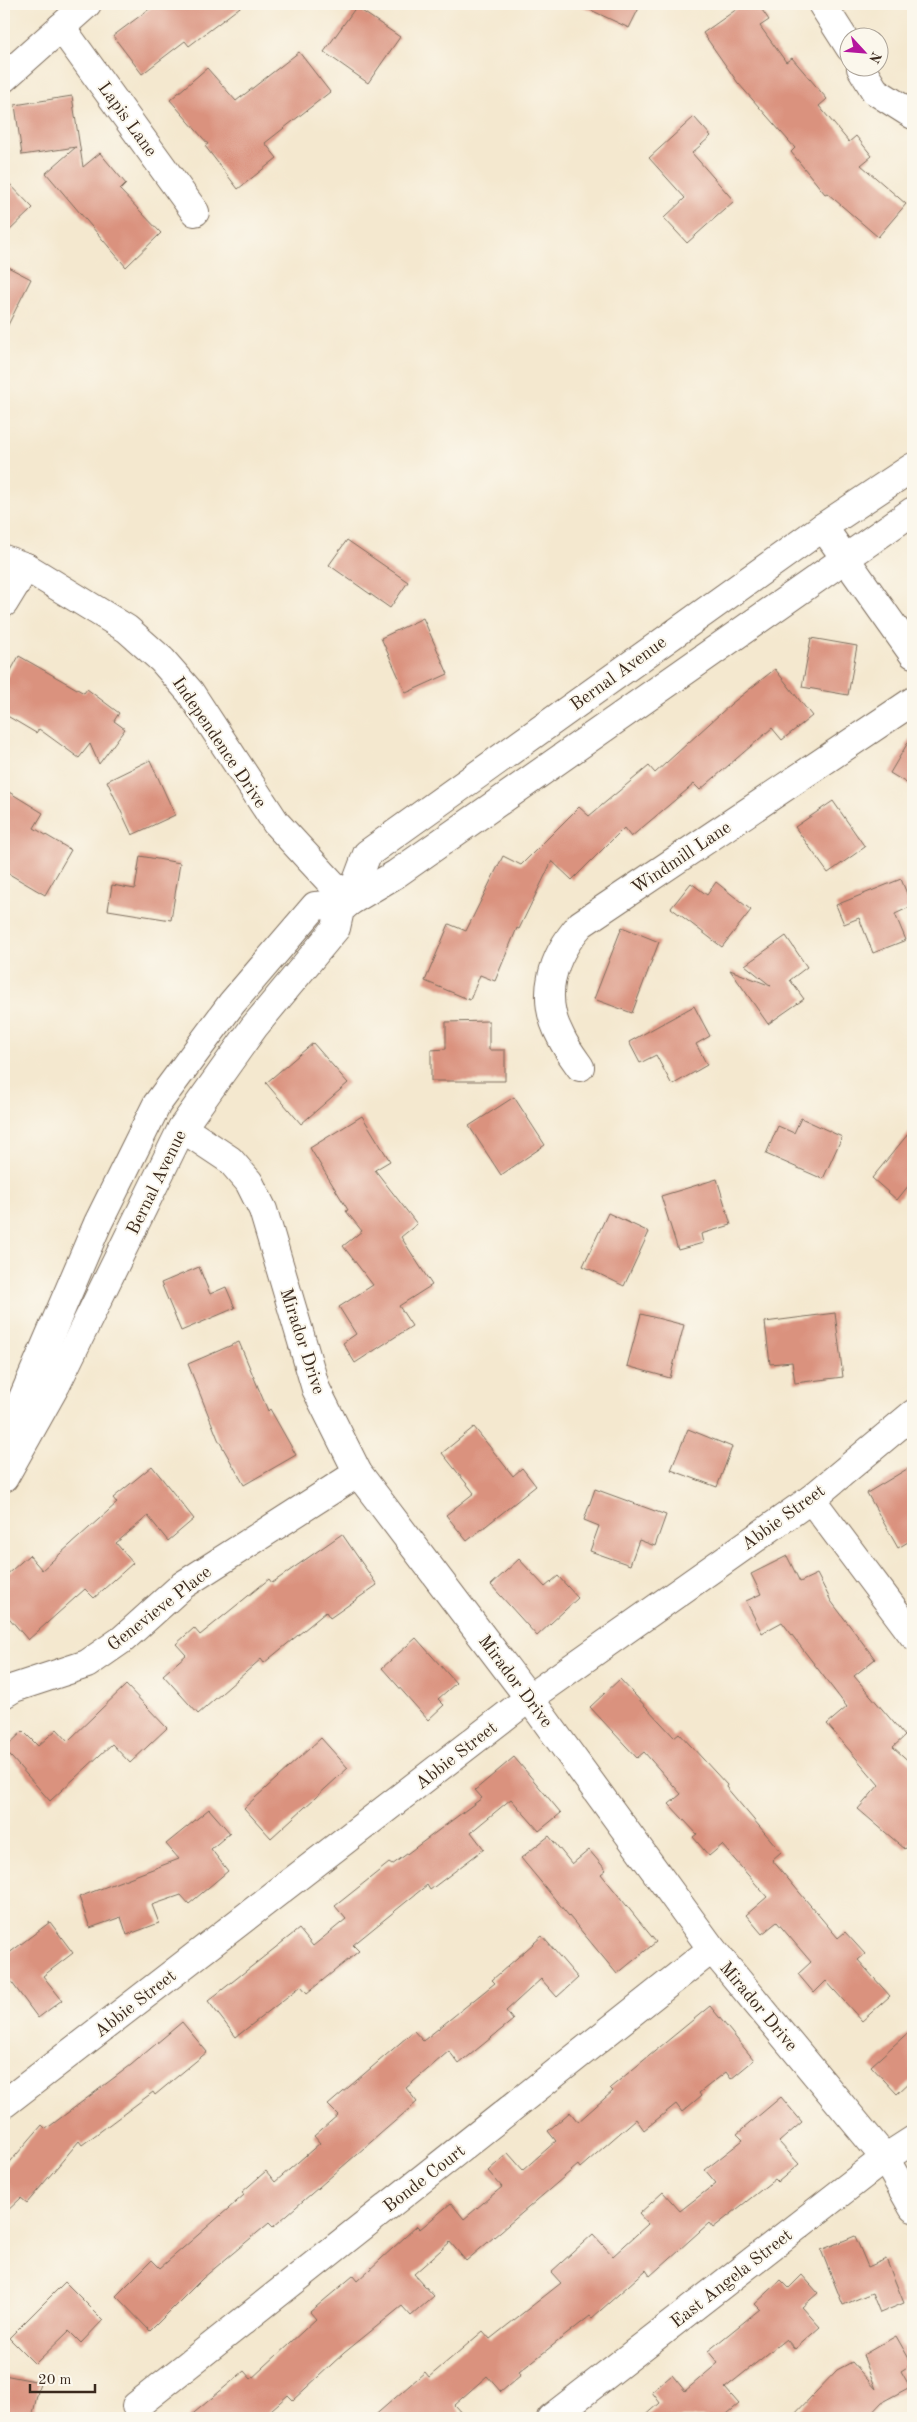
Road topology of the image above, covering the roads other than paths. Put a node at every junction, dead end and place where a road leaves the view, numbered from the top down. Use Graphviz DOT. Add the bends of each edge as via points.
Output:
graph roads {
  1 [pos="87,4"];
  2 [pos="822,4"];
  3 [pos="61,27"];
  4 [pos="840,32"];
  5 [pos="4,78"];
  6 [pos="868,78"];
  7 [pos="913,115"];
  8 [pos="195,212"];
  9 [pos="913,467"];
  10 [pos="913,511"];
  11 [pos="823,527"];
  12 [pos="4,538"];
  13 [pos="844,559"];
  14 [pos="15,563"];
  15 [pos="4,603"];
  16 [pos="913,654"];
  17 [pos="913,701"];
  18 [pos="345,906"];
  19 [pos="580,1066"];
  20 [pos="182,1128"];
  21 [pos="913,1414"];
  22 [pos="4,1434"];
  23 [pos="358,1473"];
  24 [pos="4,1478"];
  25 [pos="811,1499"];
  26 [pos="913,1635"];
  27 [pos="4,1694"];
  28 [pos="530,1698"];
  29 [pos="712,1949"];
  30 [pos="4,2104"];
  31 [pos="913,2140"];
  32 [pos="885,2158"];
  33 [pos="913,2208"];
  34 [pos="136,2406"];
  35 [pos="551,2418"];
  1 -- 3 [label="street"];
  2 -- 4 [label="street"];
  3 -- 5 [label="street"];
  3 -- 8 [label="street, Lapis Lane"];
  6 -- 7 [label="street" via="876,91"];
  9 -- 11 [label="street, Bernal Avenue"];
  10 -- 13 [label="street, Bernal Avenue"];
  11 -- 13 [label="street"];
  11 -- 18 [label="street, Bernal Avenue" via="367,854"];
  12 -- 14 [label="street, Independence Drive"];
  13 -- 16 [label="street"];
  13 -- 18 [label="street, Bernal Avenue" via="396,874"];
  14 -- 15 [label="street"];
  14 -- 18 [label="street, Independence Drive" via="127,629 162,660 190,692 276,824"];
  17 -- 19 [label="street, Windmill Lane" via="581,924 569,937 558,954 550,997 552,1018 560,1037"];
  18 -- 20 [label="street, Bernal Avenue" via="336,928 254,1027"];
  18 -- 22 [label="street, Bernal Avenue" via="315,906 232,1003 157,1104 98,1223 22,1400"];
  20 -- 23 [label="street, Mirador Drive" via="230,1160 249,1182 262,1210 316,1388"];
  20 -- 24 [label="street, Bernal Avenue" via="56,1385"];
  21 -- 25 [label="street, Abbie Street"];
  23 -- 27 [label="street, Genevieve Place" via="183,1585 123,1639 87,1664"];
  23 -- 28 [label="street, Mirador Drive"];
  25 -- 26 [label="street"];
  25 -- 28 [label="street, Abbie Street"];
  28 -- 29 [label="street, Mirador Drive"];
  28 -- 30 [label="street, Abbie Street"];
  29 -- 32 [label="street, Mirador Drive"];
  29 -- 34 [label="street, Bonde Court"];
  31 -- 32 [label="street, East Angela Street"];
  32 -- 33 [label="street, Mirador Drive"];
  32 -- 35 [label="street, East Angela Street"];
}
